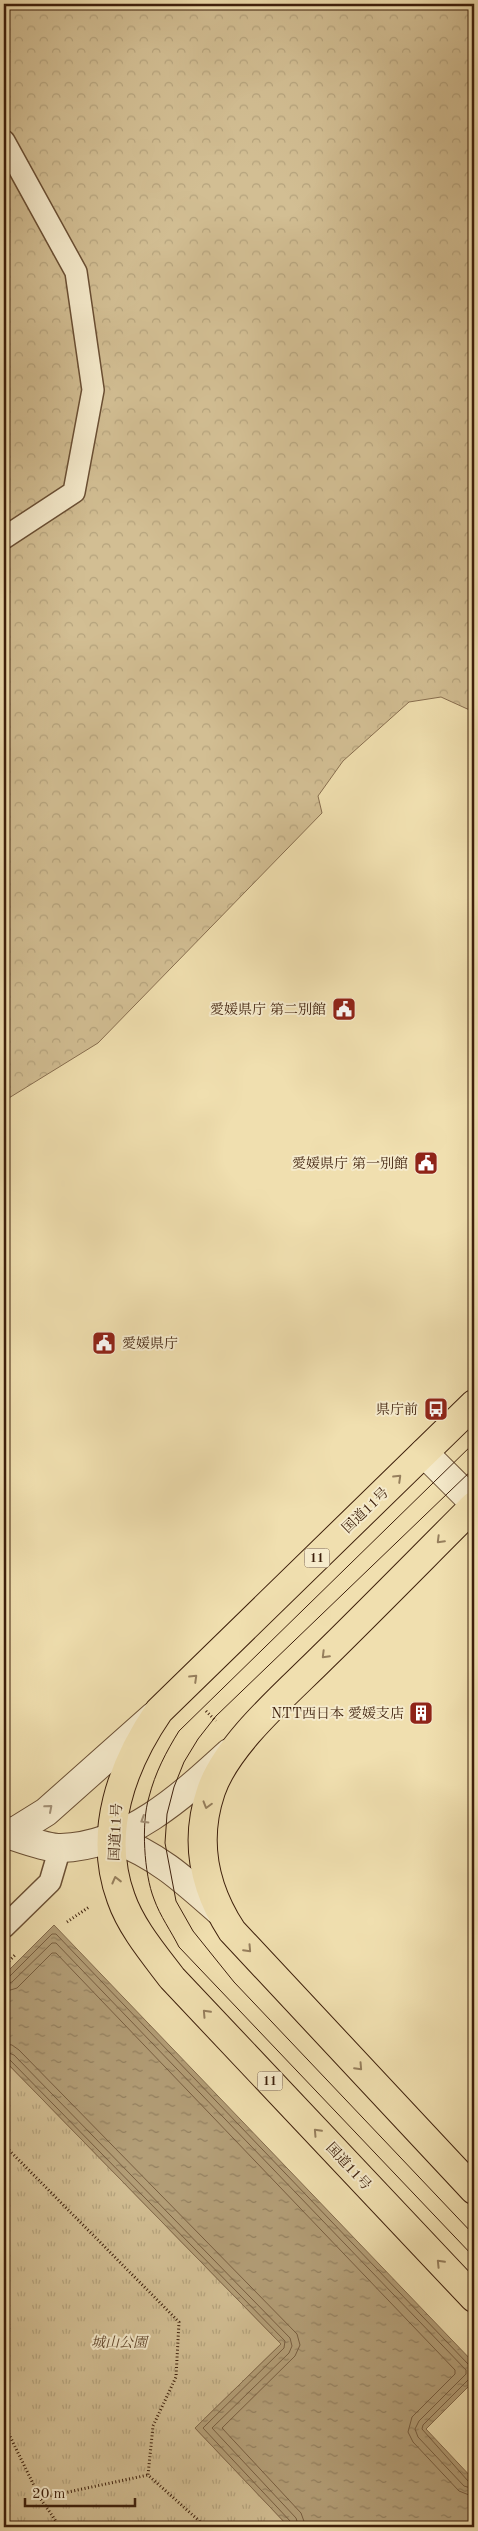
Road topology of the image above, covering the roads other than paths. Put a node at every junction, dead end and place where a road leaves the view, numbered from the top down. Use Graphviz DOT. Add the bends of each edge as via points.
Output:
graph roads {
  1 [pos="4,141"];
  2 [pos="4,538"];
  3 [pos="474,1404"];
  4 [pos="424,1452"];
  5 [pos="474,1505"];
  6 [pos="159,1711"];
  7 [pos="238,1746"];
  8 [pos="6,1833"];
  9 [pos="112,1838"];
  10 [pos="60,1848"];
  11 [pos="218,1910"];
  12 [pos="4,1928"];
  13 [pos="474,2190"];
  14 [pos="474,2298"];
  1 -- 2 [label="lane" via="76,272 93,390 74,492"];
  3 -- 4 [label="highway, 国道11号 / 11"];
  4 -- 5 [label="street"];
  6 -- 4 [label="highway, 国道11号 / 11, one-way"];
  5 -- 7 [label="highway, one-way"];
  8 -- 6 [label="street, one-way" via="46,1812"];
  6 -- 9 [label="highway, 国道11号 / 11" via="126,1768 116,1800"];
  7 -- 9 [label="street, one-way" via="178,1800"];
  7 -- 11 [label="highway, one-way" via="219,1774 204,1814 203,1863"];
  8 -- 10 [label="street"];
  9 -- 10 [label="street"];
  9 -- 11 [label="street" via="140,1849 170,1868"];
  14 -- 9 [label="highway, 国道11号 / 11, one-way" via="167,1970 135,1926 121,1898 112,1866"];
  10 -- 12 [label="lane" via="50,1882"];
  11 -- 13 [label="highway, one-way" via="232,1931"];
}
